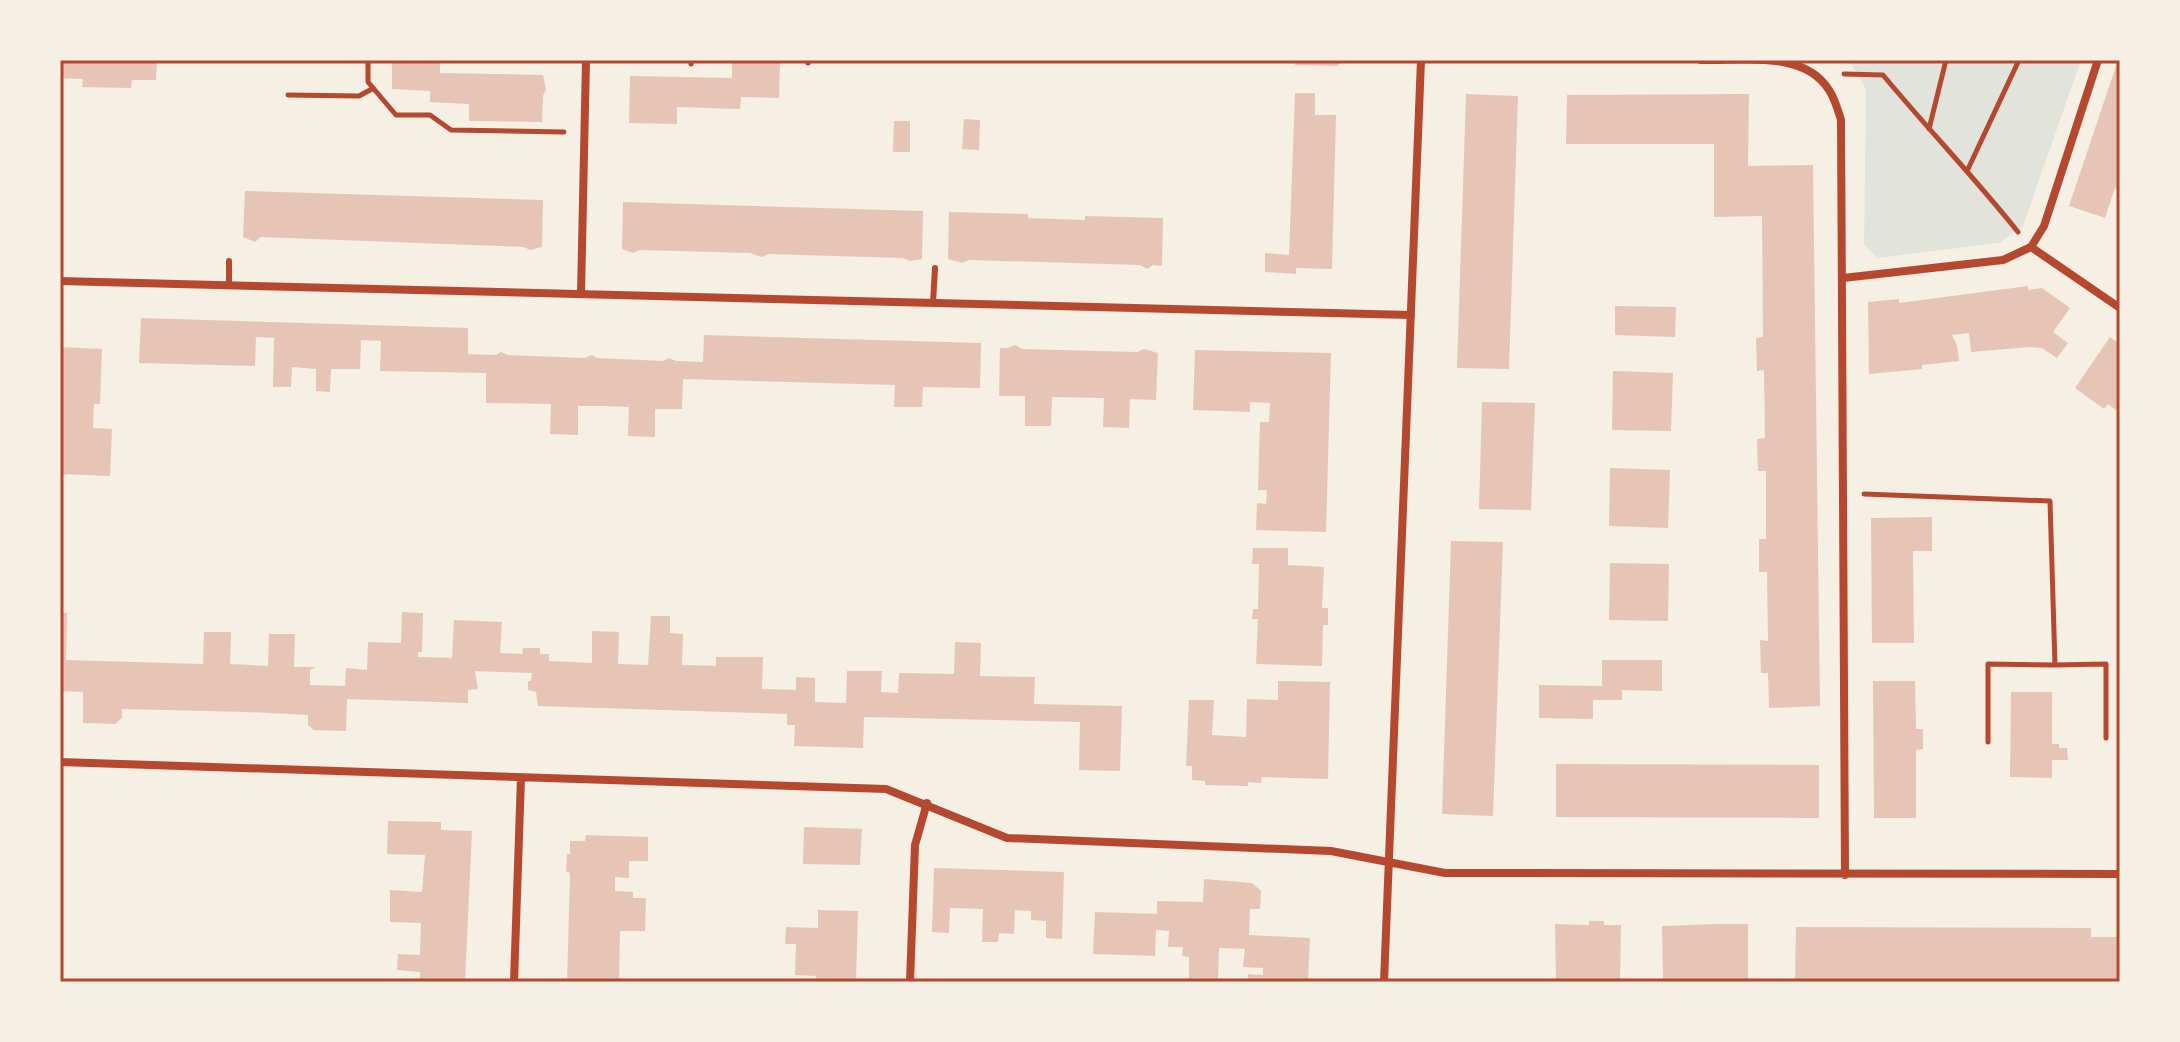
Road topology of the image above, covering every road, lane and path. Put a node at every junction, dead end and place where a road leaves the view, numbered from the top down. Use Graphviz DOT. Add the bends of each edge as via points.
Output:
graph roads {
  1 [pos="368,60"];
  2 [pos="586,60"];
  3 [pos="1421,60"];
  4 [pos="1701,60"];
  5 [pos="1946,60"];
  6 [pos="2019,60"];
  7 [pos="2098,60"];
  8 [pos="1815,74"];
  9 [pos="372,89"];
  10 [pos="288,95"];
  11 [pos="1929,130"];
  12 [pos="585,133"];
  13 [pos="1968,169"];
  14 [pos="2031,247"];
  15 [pos="229,261"];
  16 [pos="935,268"];
  17 [pos="1843,278"];
  18 [pos="60,281"];
  19 [pos="229,285"];
  20 [pos="581,294"];
  21 [pos="933,303"];
  22 [pos="2120,308"];
  23 [pos="1411,315"];
  24 [pos="1843,493"];
  25 [pos="2055,665"];
  26 [pos="2106,738"];
  27 [pos="1988,742"];
  28 [pos="60,762"];
  29 [pos="521,778"];
  30 [pos="927,803"];
  31 [pos="1388,864"];
  32 [pos="2120,874"];
  33 [pos="1845,875"];
  34 [pos="514,982"];
  35 [pos="910,982"];
  36 [pos="1384,982"];
  1 -- 9 [label="path"];
  2 -- 12 [label="street"];
  3 -- 23 [label="street"];
  4 -- 8 [label="street" via="1790,62"];
  5 -- 11 [label="path"];
  6 -- 13 [label="path"];
  7 -- 14 [label="street" via="2044,226"];
  8 -- 11 [label="path" via="1883,75"];
  8 -- 17 [label="street" via="1830,91 1841,120"];
  9 -- 10 [label="path" via="359,96"];
  9 -- 12 [label="path" via="396,115 430,115 451,130"];
  11 -- 13 [label="path"];
  12 -- 20 [label="street"];
  13 -- 14 [label="path"];
  14 -- 17 [label="street" via="2003,260"];
  14 -- 22 [label="street"];
  15 -- 19 [label="lane"];
  16 -- 21 [label="lane"];
  17 -- 24 [label="street"];
  18 -- 19 [label="street"];
  19 -- 20 [label="street"];
  20 -- 21 [label="street"];
  21 -- 23 [label="street"];
  23 -- 31 [label="street"];
  24 -- 25 [label="path" via="2050,501"];
  24 -- 33 [label="street"];
  25 -- 26 [label="path" via="2106,664"];
  25 -- 27 [label="path" via="1988,664"];
  28 -- 29 [label="street"];
  29 -- 30 [label="street" via="886,789"];
  29 -- 34 [label="street"];
  30 -- 31 [label="street" via="1007,838 1331,851"];
  30 -- 35 [label="street" via="915,845"];
  31 -- 33 [label="street" via="1445,873"];
  31 -- 36 [label="street"];
  32 -- 33 [label="street"];
}
